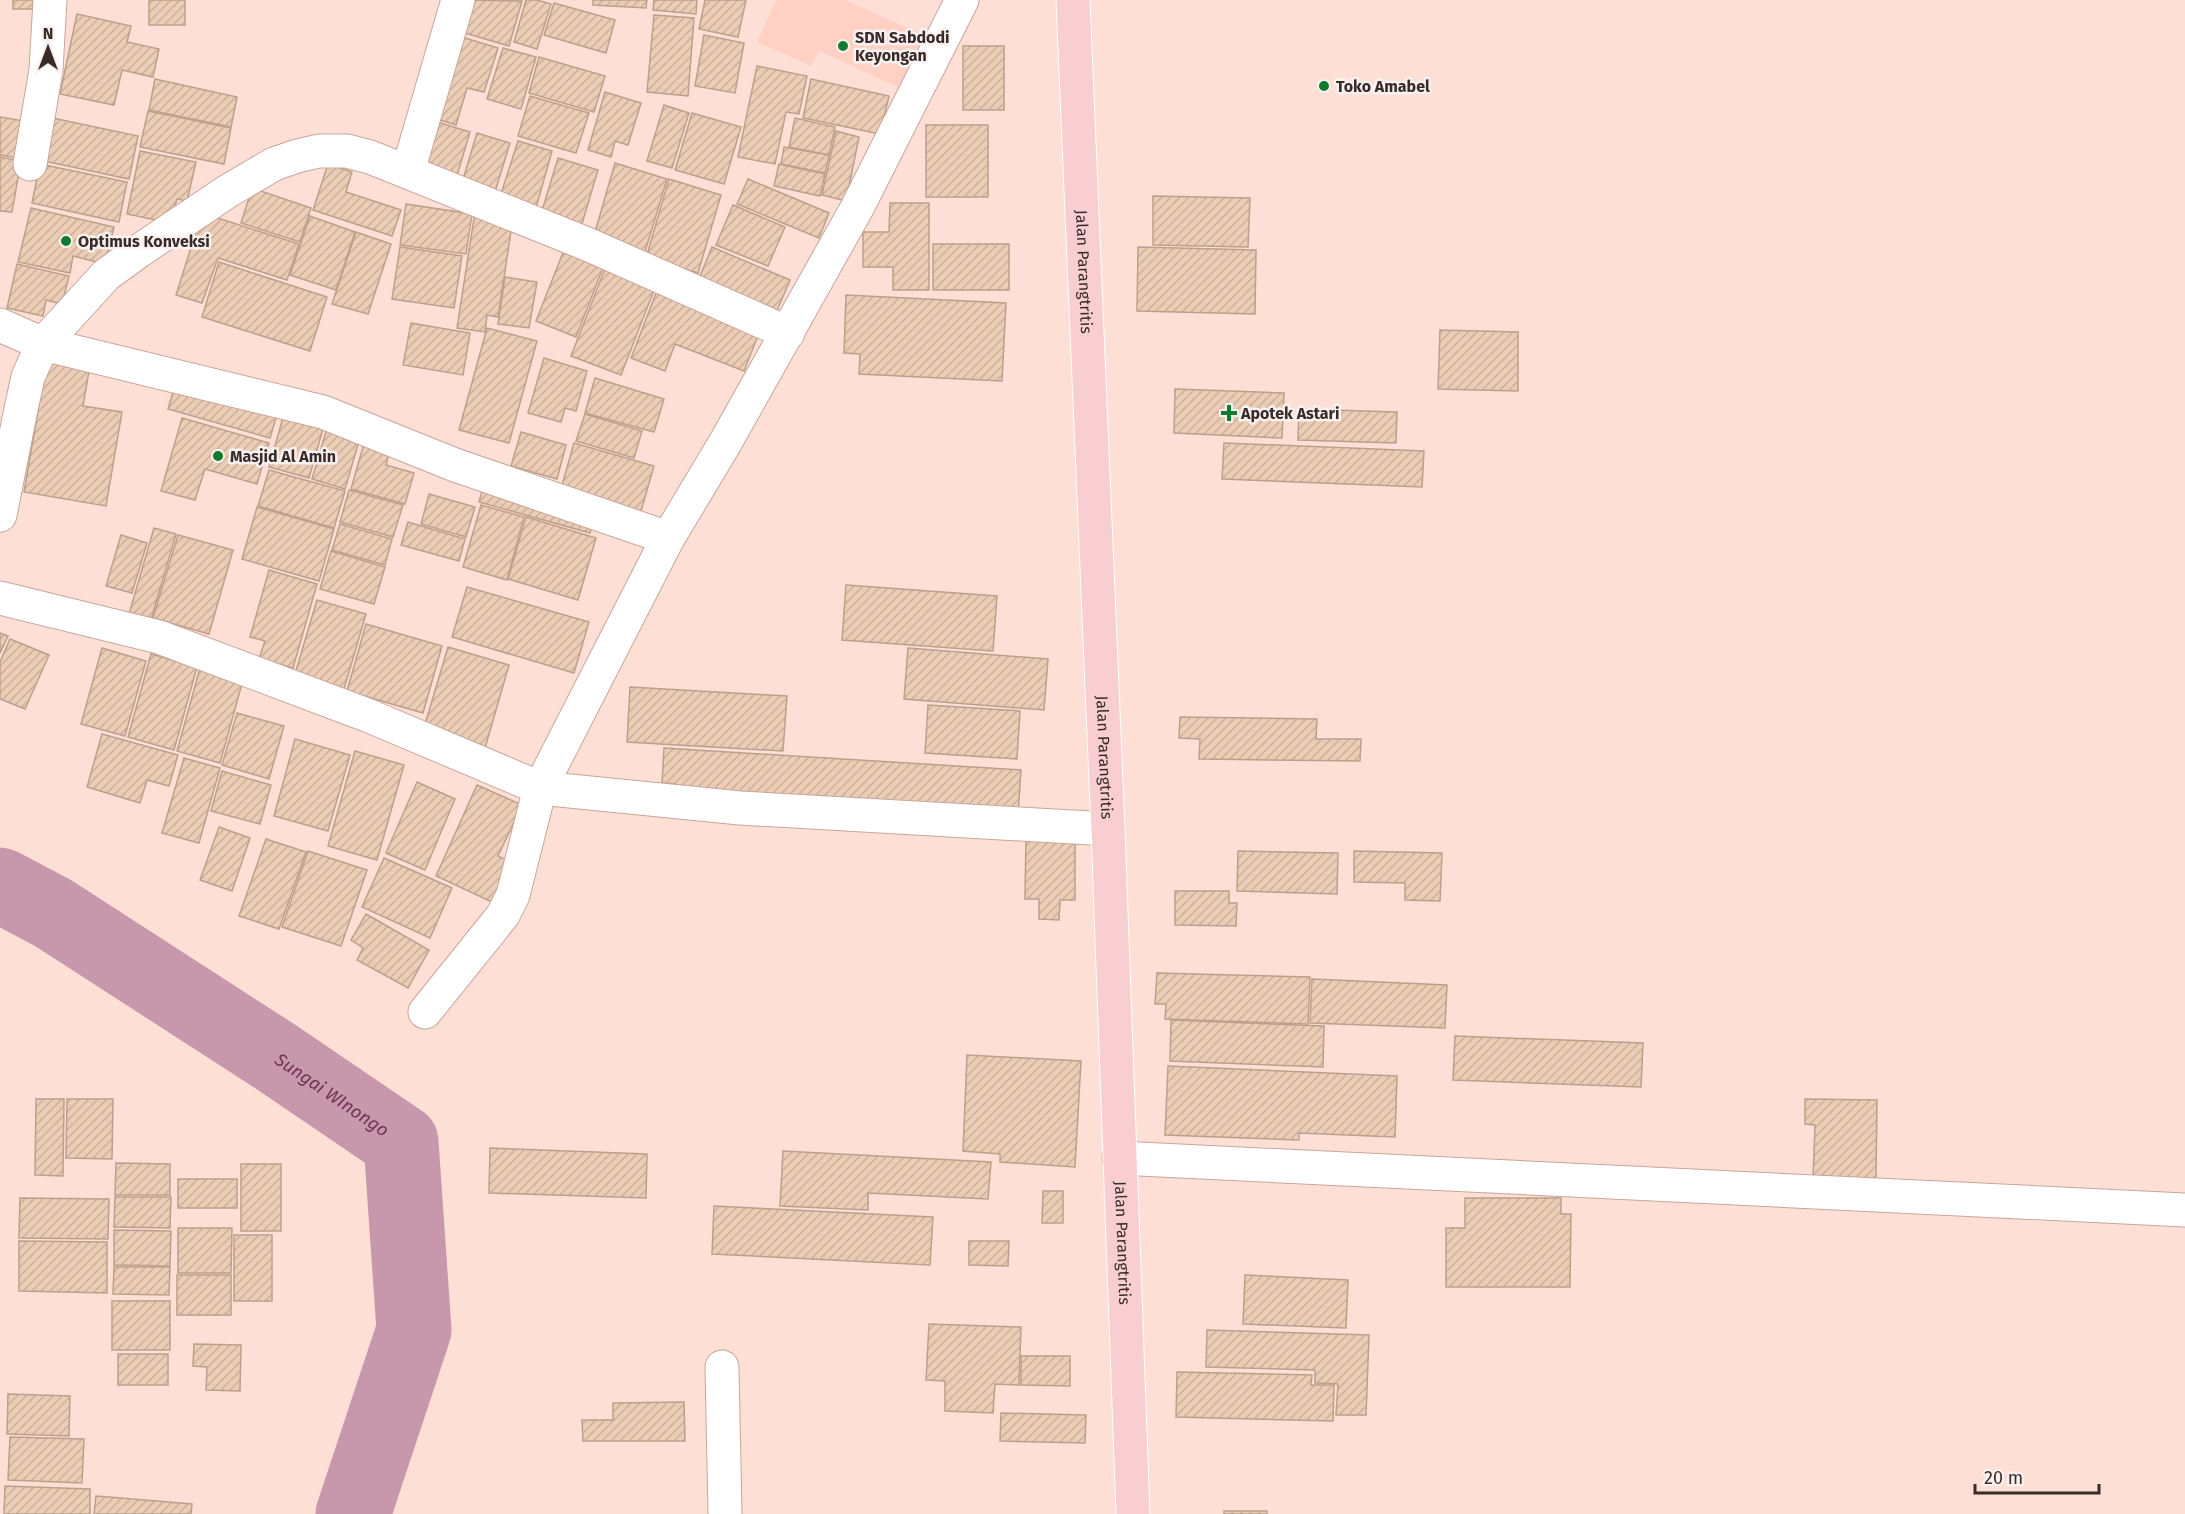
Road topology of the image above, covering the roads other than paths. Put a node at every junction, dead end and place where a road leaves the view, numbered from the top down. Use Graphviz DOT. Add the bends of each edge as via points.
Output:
graph roads {
  1 [pos="50,0"];
  2 [pos="458,0"];
  3 [pos="962,0"];
  4 [pos="1073,0"];
  5 [pos="30,164"];
  6 [pos="408,171"];
  7 [pos="0,325"];
  8 [pos="788,333"];
  9 [pos="43,344"];
  10 [pos="0,515"];
  11 [pos="668,538"];
  12 [pos="0,598"];
  13 [pos="540,788"];
  14 [pos="1108,829"];
  15 [pos="425,1012"];
  16 [pos="1119,1158"];
  17 [pos="2185,1210"];
  18 [pos="722,1367"];
  19 [pos="725,1514"];
  20 [pos="1134,1514"];
  1 -- 5 [label="street" via="46,70"];
  2 -- 6 [label="street"];
  3 -- 8 [label="street"];
  4 -- 14 [label="main road, Jalan Parangtritis"];
  6 -- 8 [label="street" via="587,244"];
  6 -- 9 [label="street" via="347,151 319,151 274,164 106,275"];
  7 -- 9 [label="street"];
  8 -- 11 [label="street"];
  9 -- 10 [label="street" via="28,377"];
  9 -- 11 [label="street" via="323,412 455,465"];
  11 -- 13 [label="street"];
  12 -- 13 [label="street" via="159,637"];
  13 -- 14 [label="street" via="740,808"];
  13 -- 15 [label="street" via="513,895 502,915"];
  14 -- 16 [label="main road, Jalan Parangtritis"];
  16 -- 17 [label="street"];
  16 -- 20 [label="main road, Jalan Parangtritis"];
  18 -- 19 [label="street"];
}
